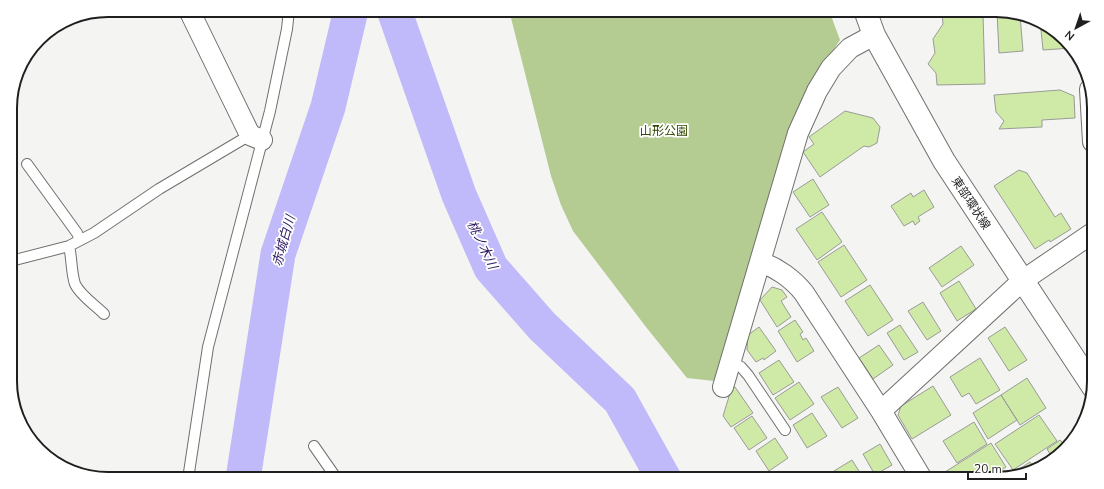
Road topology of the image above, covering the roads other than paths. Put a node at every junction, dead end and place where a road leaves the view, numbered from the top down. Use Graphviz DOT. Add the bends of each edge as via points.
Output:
graph roads {
  1 [pos="193,17"];
  2 [pos="288,17"];
  3 [pos="868,17"];
  4 [pos="874,35"];
  5 [pos="256,138"];
  6 [pos="27,164"];
  7 [pos="1087,237"];
  8 [pos="80,240"];
  9 [pos="69,246"];
  10 [pos="17,259"];
  11 [pos="760,262"];
  12 [pos="1022,281"];
  13 [pos="104,314"];
  14 [pos="730,361"];
  15 [pos="1087,378"];
  16 [pos="723,387"];
  17 [pos="881,411"];
  18 [pos="785,430"];
  19 [pos="314,446"];
  20 [pos="189,472"];
  21 [pos="331,472"];
  22 [pos="918,472"];
  1 -- 5 [label="street"];
  2 -- 5 [label="lane" via="281,64"];
  3 -- 4 [label="street, 東部環状線"];
  4 -- 11 [label="street" via="842,55 817,90 798,133"];
  4 -- 12 [label="street, 東部環状線" via="944,161"];
  5 -- 8 [label="lane" via="159,189 112,222"];
  5 -- 20 [label="lane" via="208,347"];
  6 -- 8 [label="lane"];
  7 -- 12 [label="street"];
  8 -- 9 [label="lane"];
  9 -- 10 [label="lane"];
  9 -- 13 [label="lane" via="78,288"];
  11 -- 14 [label="street"];
  11 -- 17 [label="street" via="772,267 799,286"];
  12 -- 15 [label="street, 東部環状線"];
  12 -- 17 [label="street"];
  14 -- 16 [label="street"];
  14 -- 18 [label="lane" via="741,367 748,375"];
  17 -- 22 [label="street"];
  19 -- 21 [label="lane"];
}
